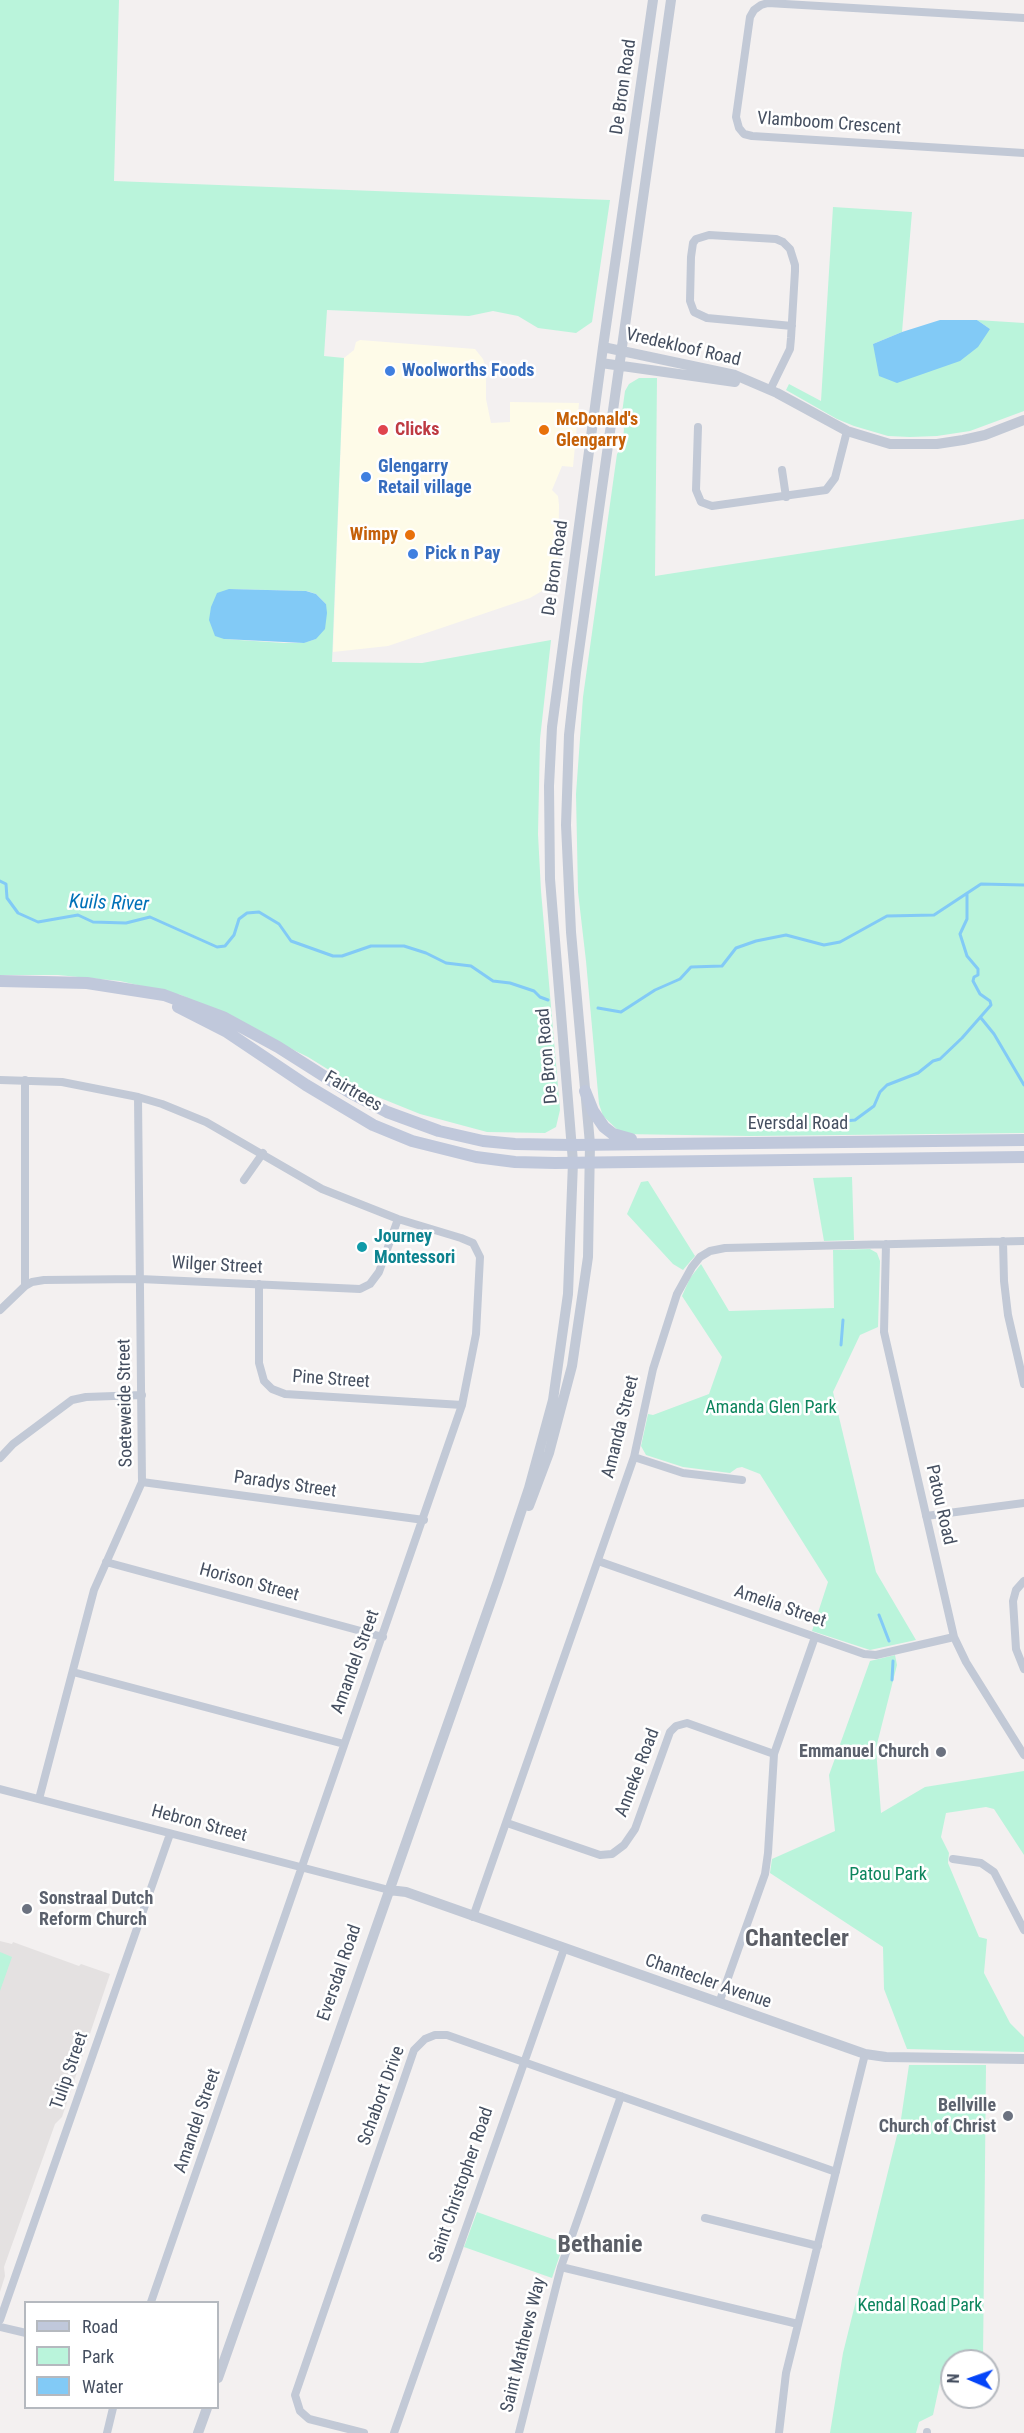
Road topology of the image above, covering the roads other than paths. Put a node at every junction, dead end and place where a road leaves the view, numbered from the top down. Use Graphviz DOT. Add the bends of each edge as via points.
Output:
graph roads {
  1 [pos="653,0"];
  2 [pos="670,0"];
  3 [pos="1024,18"];
  4 [pos="1024,153"];
  5 [pos="792,326"];
  6 [pos="603,347"];
  7 [pos="622,350"];
  8 [pos="601,363"];
  9 [pos="619,366"];
  10 [pos="753,384"];
  11 [pos="770,390"];
  12 [pos="1024,420"];
  13 [pos="698,427"];
  14 [pos="847,431"];
  15 [pos="782,470"];
  16 [pos="786,496"];
  17 [pos="0,981"];
  18 [pos="137,991"];
  19 [pos="0,1080"];
  20 [pos="25,1080"];
  21 [pos="585,1091"];
  22 [pos="138,1097"];
  23 [pos="1024,1140"];
  24 [pos="644,1143"];
  25 [pos="590,1144"];
  26 [pos="572,1145"];
  27 [pos="263,1154"];
  28 [pos="1024,1157"];
  29 [pos="573,1162"];
  30 [pos="590,1162"];
  31 [pos="244,1180"];
  32 [pos="398,1220"];
  33 [pos="1003,1241"];
  34 [pos="1024,1241"];
  35 [pos="886,1244"];
  36 [pos="140,1279"];
  37 [pos="259,1284"];
  38 [pos="25,1286"];
  39 [pos="0,1310"];
  40 [pos="1024,1384"];
  41 [pos="142,1395"];
  42 [pos="462,1406"];
  43 [pos="634,1457"];
  44 [pos="0,1458"];
  45 [pos="742,1480"];
  46 [pos="142,1482"];
  47 [pos="1024,1503"];
  48 [pos="926,1516"];
  49 [pos="424,1520"];
  50 [pos="105,1562"];
  51 [pos="598,1562"];
  52 [pos="498,1581"];
  53 [pos="1024,1581"];
  54 [pos="954,1636"];
  55 [pos="383,1637"];
  56 [pos="815,1637"];
  57 [pos="1024,1669"];
  58 [pos="73,1672"];
  59 [pos="344,1744"];
  60 [pos="774,1754"];
  61 [pos="1024,1755"];
  62 [pos="0,1789"];
  63 [pos="39,1799"];
  64 [pos="507,1823"];
  65 [pos="170,1834"];
  66 [pos="954,1858"];
  67 [pos="302,1868"];
  68 [pos="389,1890"];
  69 [pos="473,1917"];
  70 [pos="1024,1929"];
  71 [pos="564,1949"];
  72 [pos="719,2003"];
  73 [pos="865,2054"];
  74 [pos="1024,2059"];
  75 [pos="523,2062"];
  76 [pos="621,2096"];
  77 [pos="836,2172"];
  78 [pos="705,2218"];
  79 [pos="818,2246"];
  80 [pos="561,2267"];
  81 [pos="151,2301"];
  82 [pos="0,2320"];
  83 [pos="798,2325"];
  84 [pos="0,2327"];
  85 [pos="24,2333"];
  86 [pos="219,2375"];
  87 [pos="113,2409"];
  88 [pos="207,2409"];
  89 [pos="107,2433"];
  90 [pos="198,2433"];
  91 [pos="364,2433"];
  92 [pos="394,2433"];
  93 [pos="519,2433"];
  94 [pos="779,2433"];
  1 -- 6 [label="street, De Bron Road"];
  2 -- 7 [label="street, De Bron Road"];
  3 -- 4 [label="street, Vlamboom Crescent" via="760,5 750,17 736,117 741,131 752,136"];
  5 -- 5 [label="street" via="795,265 787,244 776,239 696,239 691,257 690,302 694,312 707,318"];
  5 -- 11 [label="street" via="788,356"];
  6 -- 7 [label="street, Vredekloof Road"];
  6 -- 8 [label="street, De Bron Road"];
  7 -- 9 [label="street, De Bron Road"];
  7 -- 10 [label="street, Vredekloof Road" via="735,375"];
  8 -- 9 [label="street, Vredekloof Road"];
  8 -- 26 [label="street, De Bron Road" via="553,716 549,786 550,879"];
  9 -- 10 [label="street, Vredekloof Road"];
  9 -- 21 [label="street, De Bron Road" via="576,672 567,774 571,932"];
  10 -- 11 [label="street, Vredekloof Road"];
  11 -- 14 [label="street, Vredekloof Road"];
  12 -- 14 [label="street, Vredekloof Road" via="985,435 937,444 890,444"];
  13 -- 16 [label="street" via="696,490 701,502 720,507"];
  14 -- 16 [label="street" via="830,485 821,491"];
  15 -- 16 [label="street"];
  17 -- 18 [label="main road, Fairtrees" via="87,983"];
  18 -- 26 [label="main road, Fairtrees" via="164,995 223,1017 367,1102 439,1131 504,1143"];
  18 -- 29 [label="main road, Fairtrees" via="208,1021 356,1116 412,1141 476,1157"];
  19 -- 20 [label="street, Amandel Street"];
  20 -- 22 [label="street, Amandel Street" via="62,1082"];
  20 -- 38 [label="street"];
  21 -- 24 [label="main road" via="604,1127 618,1136"];
  21 -- 25 [label="street, De Bron Road"];
  22 -- 27 [label="street, Amandel Street" via="206,1122"];
  22 -- 36 [label="street, Soeteweide Street"];
  23 -- 24 [label="main road, Eversdal Road"];
  24 -- 25 [label="main road, Eversdal Road"];
  25 -- 26 [label="main road, Fairtrees"];
  25 -- 30 [label="street, Eversdal Road"];
  26 -- 29 [label="street, Eversdal Road"];
  27 -- 31 [label="street"];
  27 -- 32 [label="street, Amandel Street" via="322,1189"];
  28 -- 30 [label="main road, Eversdal Road"];
  29 -- 30 [label="main road, Fairtrees"];
  29 -- 52 [label="street, Eversdal Road" via="568,1294 553,1400"];
  30 -- 52 [label="street, Eversdal Road" via="588,1257 572,1366 545,1462"];
  32 -- 37 [label="street, Wilger Street" via="379,1272 366,1287 347,1290"];
  32 -- 42 [label="street, Amandel Street" via="461,1238 473,1244 479,1253 476,1334"];
  33 -- 34 [label="street, Amanda Street"];
  33 -- 35 [label="street, Amanda Street"];
  33 -- 40 [label="street" via="1008,1315"];
  35 -- 43 [label="street, Amanda Street" via="725,1248 700,1257 684,1279 665,1328 652,1369"];
  35 -- 48 [label="street, Patou Road" via="884,1332"];
  36 -- 37 [label="street, Wilger Street"];
  36 -- 38 [label="street, Wilger Street" via="38,1281"];
  36 -- 41 [label="street, Soeteweide Street"];
  37 -- 42 [label="street, Pine Street" via="259,1363 264,1381 272,1389 285,1394"];
  38 -- 39 [label="street"];
  41 -- 44 [label="street" via="72,1400"];
  41 -- 46 [label="street, Soeteweide Street"];
  42 -- 49 [label="street, Amandel Street"];
  43 -- 45 [label="street" via="683,1473"];
  43 -- 51 [label="street, Amanda Street"];
  46 -- 49 [label="street, Paradys Street"];
  46 -- 50 [label="street, Soeteweide Street"];
  47 -- 48 [label="street"];
  48 -- 54 [label="street, Patou Road"];
  49 -- 55 [label="street, Amandel Street"];
  50 -- 55 [label="street, Horison Street"];
  50 -- 58 [label="street, Soeteweide Street"];
  51 -- 56 [label="street, Amelia Street"];
  51 -- 64 [label="street, Amanda Street"];
  52 -- 68 [label="street, Eversdal Road"];
  53 -- 57 [label="street" via="1014,1595 1013,1607 1016,1649"];
  54 -- 56 [label="street, Amelia Street" via="871,1655"];
  54 -- 61 [label="street, Patou Road"];
  55 -- 59 [label="street, Amandel Street"];
  56 -- 60 [label="street"];
  58 -- 59 [label="street"];
  58 -- 63 [label="street, Soeteweide Street"];
  59 -- 67 [label="street, Amandel Street"];
  60 -- 64 [label="street, Anneke Road" via="687,1723 676,1726 670,1732 635,1829 612,1854 600,1855"];
  60 -- 72 [label="street" via="765,1874"];
  62 -- 63 [label="street, Hebron Street"];
  63 -- 65 [label="street, Hebron Street"];
  64 -- 69 [label="street, Amanda Street"];
  65 -- 67 [label="street, Hebron Street"];
  65 -- 82 [label="street, Tulip Street"];
  66 -- 70 [label="street" via="981,1863 994,1872"];
  67 -- 68 [label="street, Hebron Street"];
  67 -- 81 [label="street, Amandel Street"];
  68 -- 69 [label="street, Chantecler Avenue" via="406,1892"];
  68 -- 86 [label="street, Eversdal Road"];
  69 -- 71 [label="street, Chantecler Avenue"];
  71 -- 72 [label="street, Chantecler Avenue"];
  71 -- 75 [label="street, Saint Christopher Road"];
  72 -- 73 [label="street, Chantecler Avenue"];
  73 -- 74 [label="street, Chantecler Avenue"];
  73 -- 77 [label="street"];
  75 -- 76 [label="street, Schabort Drive"];
  75 -- 91 [label="street, Schabort Drive" via="447,2035 430,2037 414,2050 295,2395 300,2411 309,2419"];
  75 -- 92 [label="street, Saint Christopher Road"];
  76 -- 77 [label="street, Schabort Drive"];
  76 -- 80 [label="street, Saint Mathews Way"];
  77 -- 79 [label="street"];
  78 -- 79 [label="street"];
  79 -- 83 [label="street"];
  80 -- 83 [label="street"];
  80 -- 93 [label="street, Saint Mathews Way"];
  83 -- 94 [label="street" via="786,2373"];
  84 -- 85 [label="street"];
  87 -- 89 [label="street"];
  88 -- 90 [label="street"];
}
